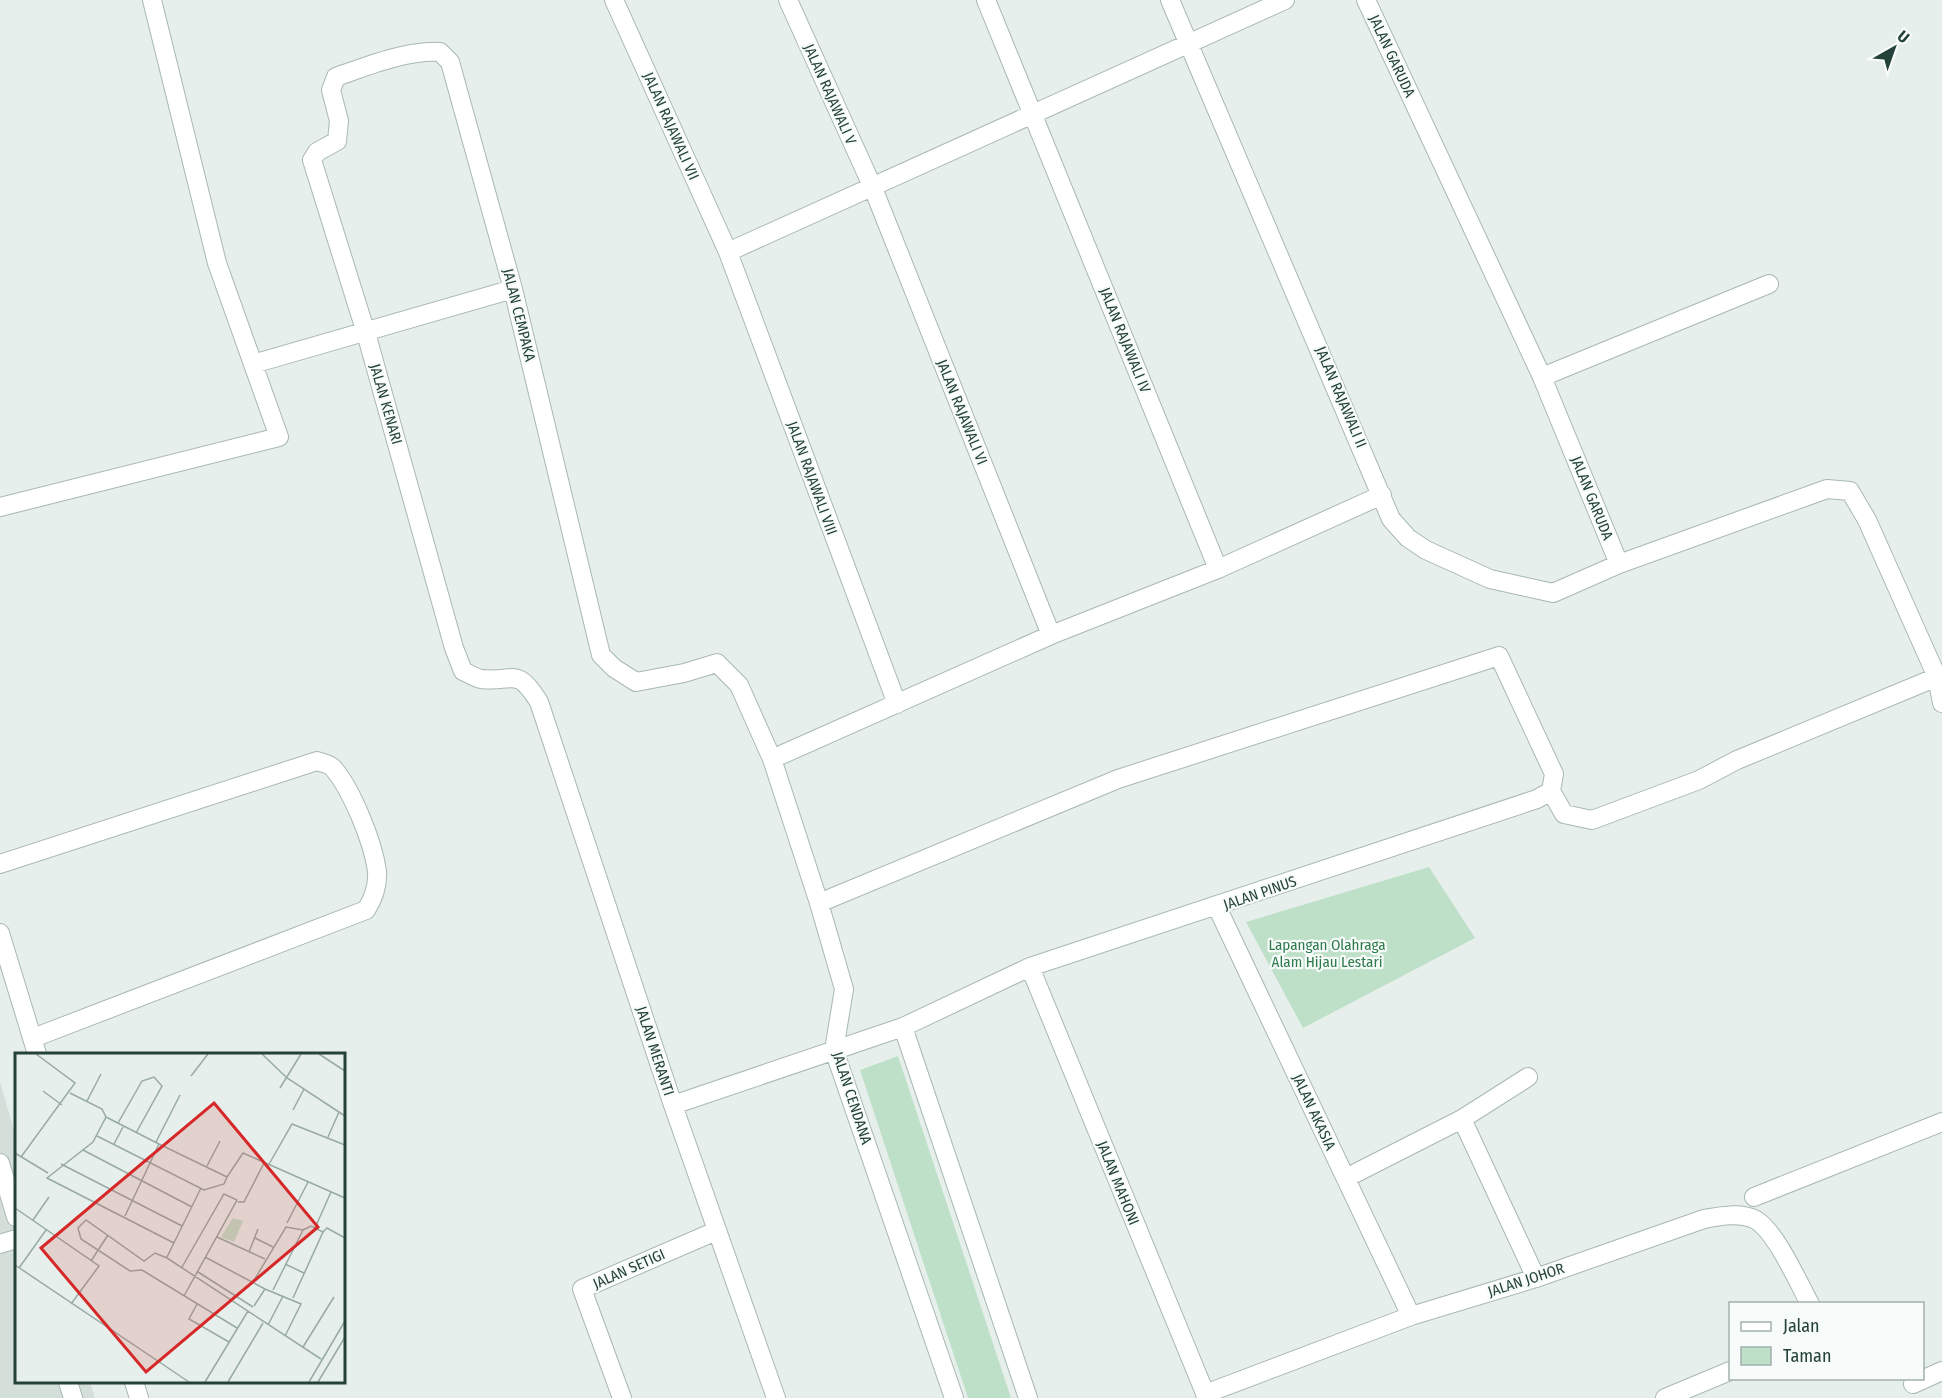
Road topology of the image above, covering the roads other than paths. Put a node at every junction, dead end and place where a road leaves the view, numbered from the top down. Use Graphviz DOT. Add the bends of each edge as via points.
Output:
graph roads {
  1 [pos="152,0"];
  2 [pos="614,0"];
  3 [pos="788,0"];
  4 [pos="986,0"];
  5 [pos="1170,0"];
  6 [pos="1285,0"];
  7 [pos="1366,0"];
  8 [pos="1189,43"];
  9 [pos="350,72"];
  10 [pos="1033,112"];
  11 [pos="873,188"];
  12 [pos="728,252"];
  13 [pos="1768,284"];
  14 [pos="513,289"];
  15 [pos="366,333"];
  16 [pos="253,364"];
  17 [pos="1542,377"];
  18 [pos="1382,495"];
  19 [pos="0,507"];
  20 [pos="1619,564"];
  21 [pos="1218,568"];
  22 [pos="1051,635"];
  23 [pos="614,668"];
  24 [pos="1937,677"];
  25 [pos="539,702"];
  26 [pos="897,704"];
  27 [pos="1942,704"];
  28 [pos="776,757"];
  29 [pos="1551,791"];
  30 [pos="0,864"];
  31 [pos="819,903"];
  32 [pos="1217,907"];
  33 [pos="0,933"];
  34 [pos="1030,967"];
  35 [pos="903,1027"];
  36 [pos="35,1046"];
  37 [pos="834,1050"];
  38 [pos="1528,1077"];
  39 [pos="673,1105"];
  40 [pos="1462,1119"];
  41 [pos="1942,1122"];
  42 [pos="0,1163"];
  43 [pos="1346,1178"];
  44 [pos="1754,1197"];
  45 [pos="15,1213"];
  46 [pos="716,1231"];
  47 [pos="15,1239"];
  48 [pos="0,1244"];
  49 [pos="1536,1278"];
  50 [pos="1809,1302"];
  51 [pos="1411,1316"];
  52 [pos="1942,1371"];
  53 [pos="1729,1372"];
  54 [pos="68,1383"];
  55 [pos="134,1383"];
  56 [pos="1914,1387"];
  57 [pos="1206,1396"];
  58 [pos="73,1398"];
  59 [pos="139,1398"];
  60 [pos="622,1398"];
  61 [pos="776,1398"];
  62 [pos="954,1398"];
  63 [pos="1028,1398"];
  64 [pos="1665,1398"];
  1 -- 16 [label="street" via="218,263"];
  2 -- 12 [label="street, JALAN RAJAWALI VII"];
  3 -- 11 [label="street, JALAN RAJAWALI V"];
  4 -- 10 [label="street, JALAN RAJAWALI IV"];
  5 -- 8 [label="street, JALAN RAJAWALI II"];
  6 -- 8 [label="street"];
  7 -- 17 [label="street, JALAN GARUDA"];
  8 -- 10 [label="street"];
  8 -- 18 [label="street, JALAN RAJAWALI II"];
  9 -- 14 [label="street, JALAN CEMPAKA" via="426,51 440,52 450,62"];
  9 -- 15 [label="street, JALAN KENARI" via="336,77 331,90 339,121 337,141 312,160"];
  10 -- 11 [label="street"];
  10 -- 21 [label="street, JALAN RAJAWALI IV"];
  11 -- 12 [label="street"];
  11 -- 22 [label="street, JALAN RAJAWALI VI"];
  12 -- 26 [label="street, JALAN RAJAWALI VIII"];
  13 -- 17 [label="street"];
  14 -- 15 [label="street"];
  14 -- 23 [label="street, JALAN CEMPAKA" via="601,655"];
  15 -- 16 [label="street"];
  15 -- 25 [label="street, JALAN KENARI" via="463,671 480,679 510,676 528,685"];
  16 -- 19 [label="street" via="279,437"];
  17 -- 20 [label="street, JALAN GARUDA"];
  18 -- 20 [label="street, JALAN RAJAWALI II" via="1391,519 1408,538 1490,579 1553,593"];
  18 -- 21 [label="street"];
  20 -- 24 [label="street" via="1827,489 1850,491 1867,520"];
  21 -- 22 [label="street"];
  22 -- 26 [label="street"];
  23 -- 28 [label="street, JALAN CENDANA" via="636,682 717,663 739,685"];
  24 -- 27 [label="street"];
  24 -- 29 [label="street" via="1737,760 1699,780 1592,820 1564,814"];
  25 -- 39 [label="street, JALAN MERANTI"];
  26 -- 28 [label="street"];
  28 -- 31 [label="street, JALAN CENDANA"];
  29 -- 31 [label="street" via="1554,774 1499,656 1118,779"];
  29 -- 32 [label="street, JALAN PINUS"];
  30 -- 36 [label="street" via="317,761 332,766 344,784 368,836 377,872 375,897 366,910"];
  31 -- 37 [label="street, JALAN CENDANA" via="844,988"];
  32 -- 34 [label="street, JALAN PINUS"];
  32 -- 43 [label="street, JALAN AKASIA"];
  33 -- 36 [label="street"];
  34 -- 35 [label="street, JALAN PINUS"];
  34 -- 57 [label="street, JALAN MAHONI"];
  35 -- 37 [label="street, JALAN PINUS"];
  35 -- 63 [label="street"];
  37 -- 39 [label="street, JALAN PINUS"];
  37 -- 62 [label="street, JALAN CENDANA"];
  38 -- 40 [label="street"];
  39 -- 46 [label="street, JALAN MERANTI"];
  40 -- 43 [label="street"];
  40 -- 49 [label="street"];
  41 -- 44 [label="street"];
  42 -- 45 [label="street"];
  43 -- 51 [label="street, JALAN AKASIA"];
  46 -- 60 [label="street, JALAN SETIGI" via="582,1289"];
  46 -- 61 [label="street, JALAN MERANTI"];
  47 -- 48 [label="street"];
  49 -- 50 [label="street, JALAN JOHOR" via="1704,1219 1728,1215 1755,1219 1767,1230"];
  49 -- 51 [label="street, JALAN JOHOR"];
  51 -- 57 [label="street, JALAN JOHOR"];
  52 -- 56 [label="street"];
  53 -- 64 [label="street"];
  54 -- 58 [label="street"];
  55 -- 59 [label="street"];
}
